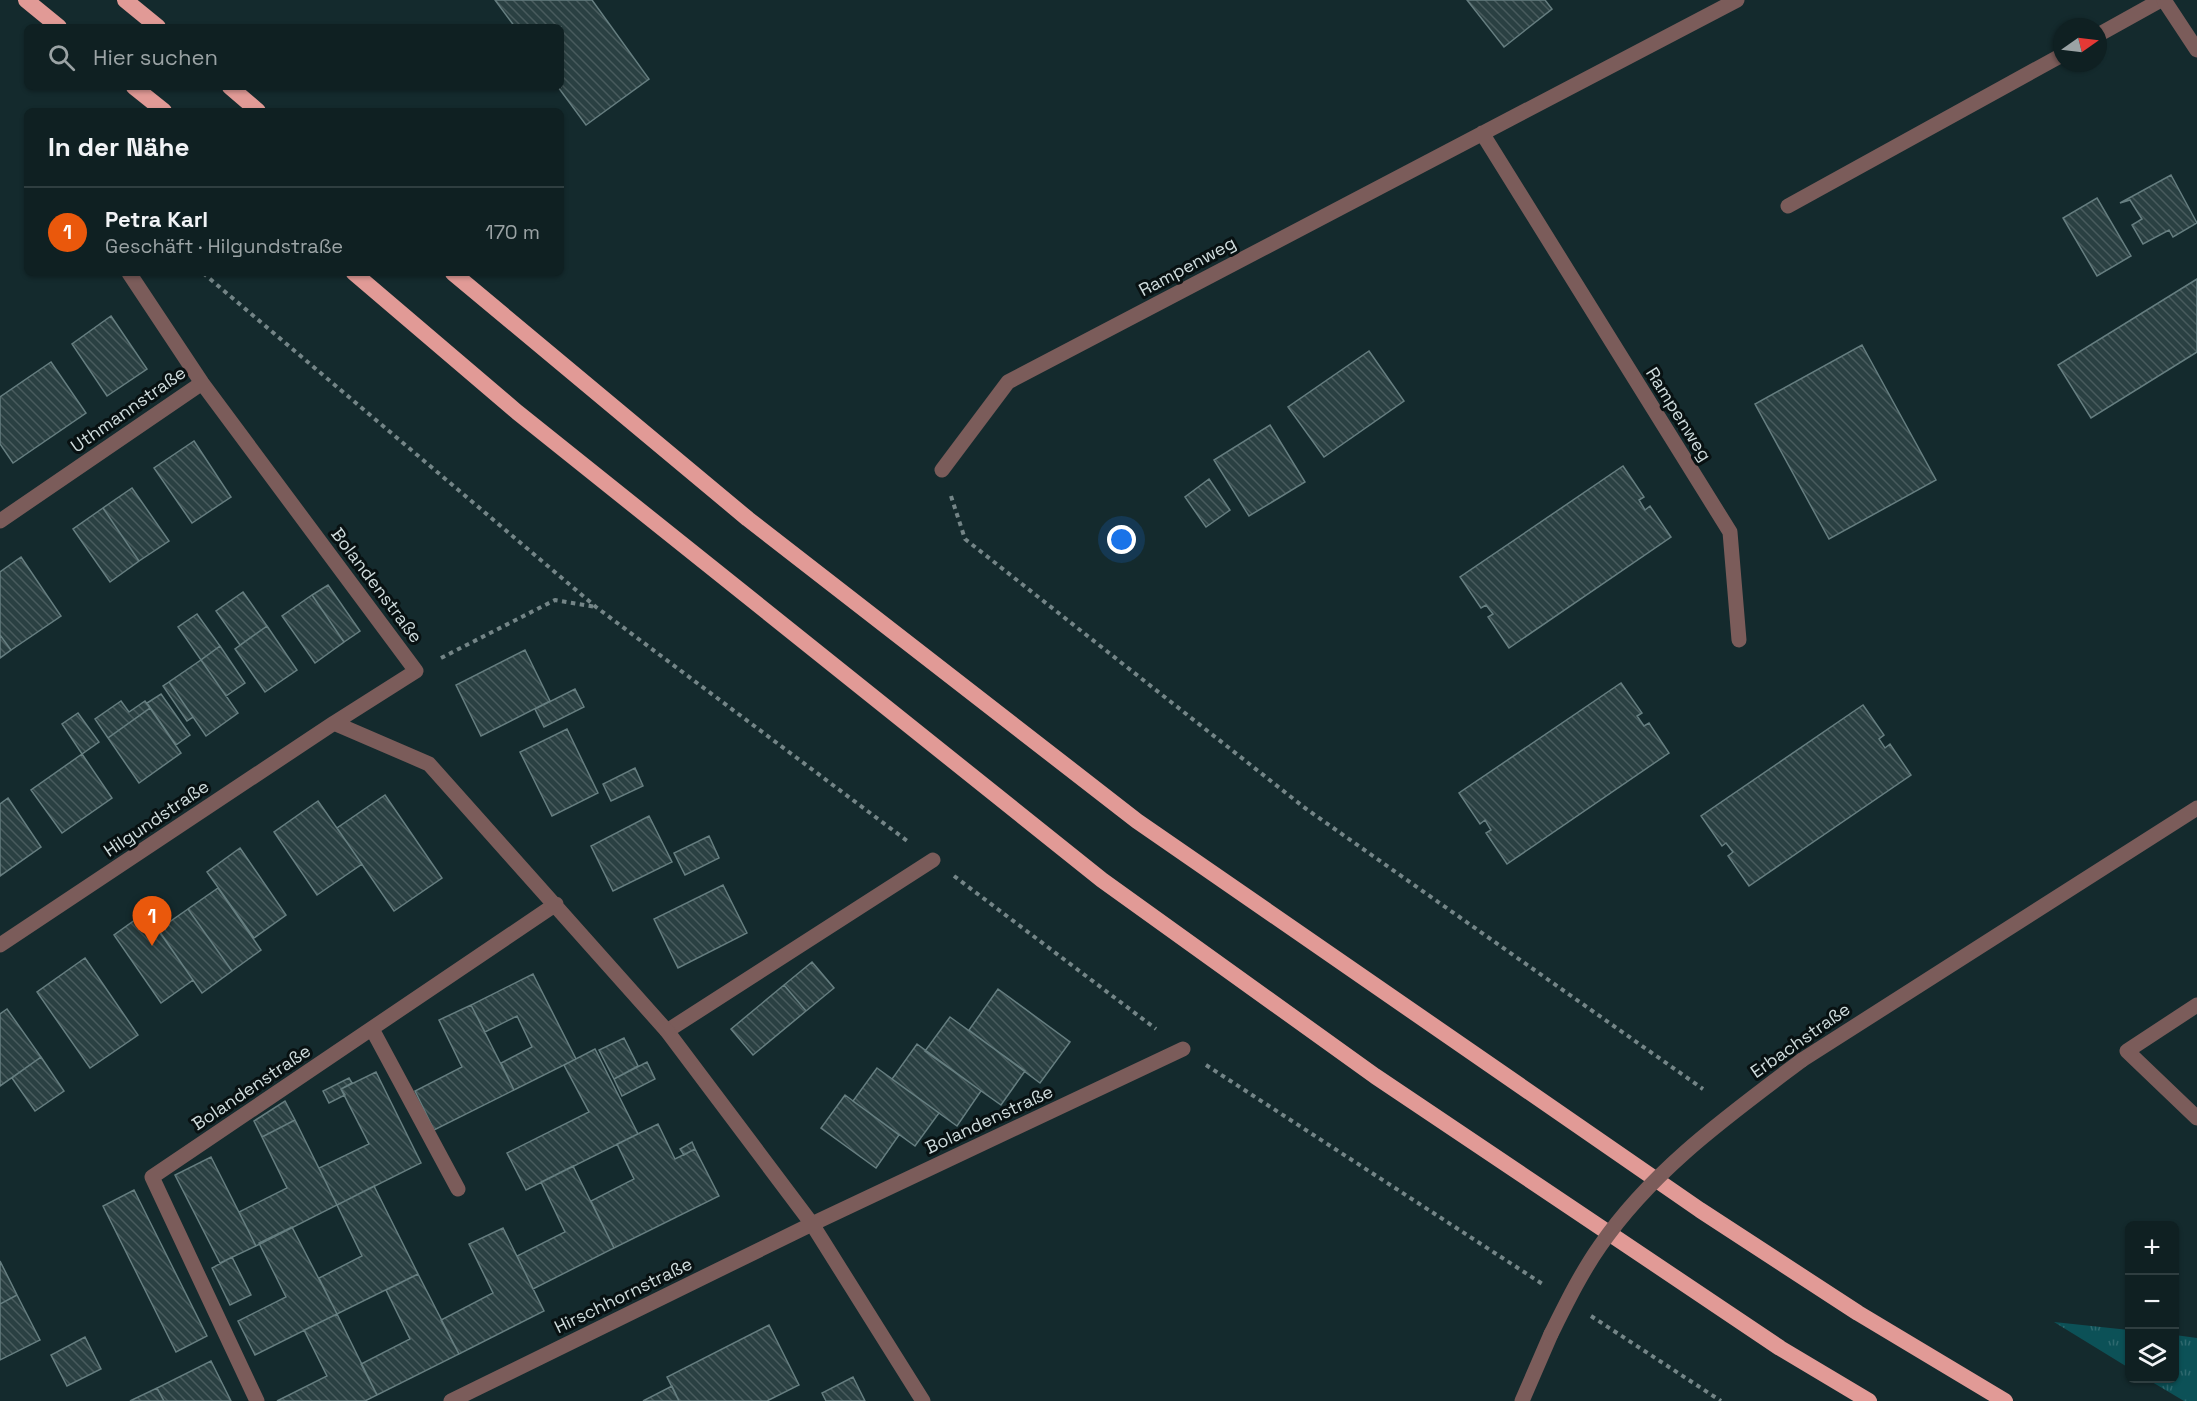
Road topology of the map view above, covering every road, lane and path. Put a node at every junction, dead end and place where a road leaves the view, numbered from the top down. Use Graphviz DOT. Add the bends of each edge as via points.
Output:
graph roads {
  1 [pos="26,0"];
  2 [pos="125,0"];
  3 [pos="1737,0"];
  4 [pos="2163,0"];
  5 [pos="56,24"];
  6 [pos="154,24"];
  7 [pos="2107,30"];
  8 [pos="2197,50"];
  9 [pos="2053,60"];
  10 [pos="138,90"];
  11 [pos="234,90"];
  12 [pos="160,108"];
  13 [pos="254,108"];
  14 [pos="1482,134"];
  15 [pos="1788,206"];
  16 [pos="131,276"];
  17 [pos="207,276"];
  18 [pos="358,276"];
  19 [pos="457,276"];
  20 [pos="202,383"];
  21 [pos="942,470"];
  22 [pos="0,521"];
  23 [pos="596,607"];
  24 [pos="1739,640"];
  25 [pos="416,671"];
  26 [pos="334,723"];
  27 [pos="2197,808"];
  28 [pos="933,860"];
  29 [pos="556,904"];
  30 [pos="0,945"];
  31 [pos="2197,1005"];
  32 [pos="372,1029"];
  33 [pos="667,1031"];
  34 [pos="1183,1049"];
  35 [pos="1703,1089"];
  36 [pos="2197,1118"];
  37 [pos="458,1189"];
  38 [pos="812,1224"];
  39 [pos="1552,1290"];
  40 [pos="1582,1310"];
  41 [pos="257,1401"];
  42 [pos="450,1401"];
  43 [pos="923,1401"];
  44 [pos="1522,1401"];
  45 [pos="1721,1401"];
  46 [pos="1869,1401"];
  47 [pos="2006,1401"];
  1 -- 5 [label="highway"];
  2 -- 6 [label="highway"];
  3 -- 14 [label="street, Rampenweg"];
  4 -- 7 [label="street"];
  4 -- 8 [label="street"];
  9 -- 15 [label="street"];
  10 -- 12 [label="highway"];
  11 -- 13 [label="highway"];
  14 -- 21 [label="street, Rampenweg" via="1008,382"];
  14 -- 24 [label="street, Rampenweg" via="1730,532"];
  16 -- 20 [label="street, Uthmannstraße"];
  17 -- 23 [label="path"];
  18 -- 46 [label="highway" via="517,412 1102,880 1375,1076 1780,1348"];
  19 -- 47 [label="highway" via="748,519 1137,821 1700,1210 1858,1313"];
  20 -- 22 [label="street, Uthmannstraße"];
  20 -- 25 [label="street, Bolandenstraße"];
  21 -- 35 [label="path" via="965,539 1305,808"];
  23 -- 25 [label="path" via="555,600"];
  23 -- 28 [label="path"];
  25 -- 26 [label="street, Bolandenstraße"];
  26 -- 29 [label="street" via="429,764"];
  26 -- 30 [label="street, Hilgundstraße"];
  27 -- 44 [label="street, Erbachstraße, bridge" via="1802,1060 1695,1142 1630,1206 1600,1246 1551,1334"];
  28 -- 33 [label="street"];
  28 -- 34 [label="path"];
  29 -- 32 [label="street, Bolandenstraße"];
  29 -- 33 [label="street"];
  31 -- 36 [label="street" via="2127,1051"];
  32 -- 37 [label="street"];
  32 -- 41 [label="street, Bolandenstraße" via="152,1177"];
  33 -- 38 [label="street"];
  34 -- 38 [label="street, Bolandenstraße"];
  34 -- 39 [label="path"];
  38 -- 42 [label="street, Hirschhornstraße"];
  38 -- 43 [label="street"];
  40 -- 45 [label="path"];
}
